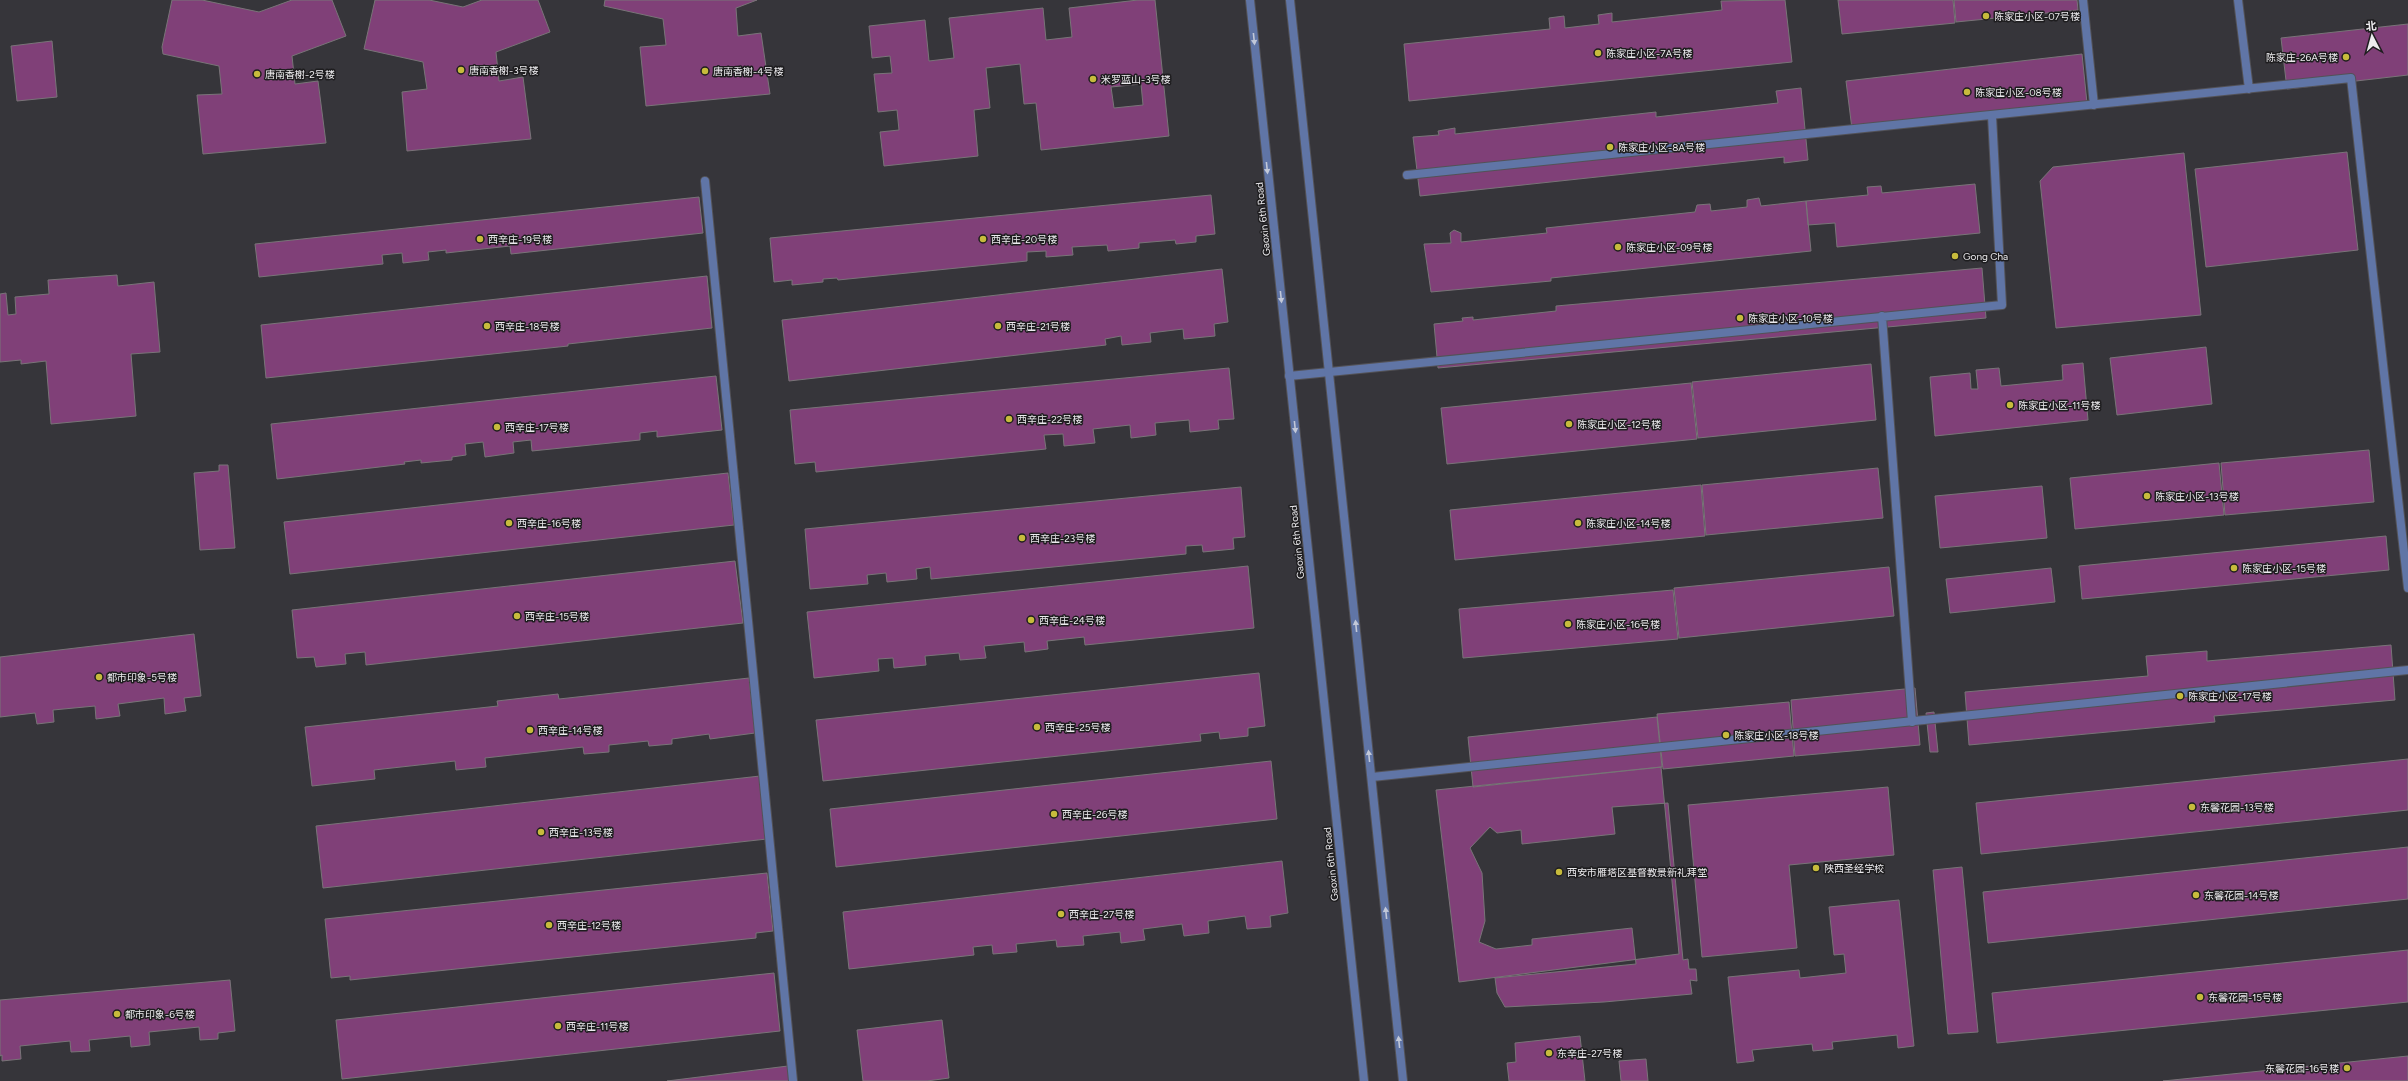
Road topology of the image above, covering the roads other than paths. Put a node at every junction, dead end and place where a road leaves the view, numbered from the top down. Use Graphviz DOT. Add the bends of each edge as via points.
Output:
graph roads {
  1 [pos="1250,0"];
  2 [pos="1290,0"];
  3 [pos="2084,0"];
  4 [pos="2238,0"];
  5 [pos="2249,89"];
  6 [pos="2094,105"];
  7 [pos="1992,116"];
  8 [pos="1407,175"];
  9 [pos="704,181"];
  10 [pos="1882,316"];
  11 [pos="1329,372"];
  12 [pos="1289,376"];
  13 [pos="2408,588"];
  14 [pos="2408,670"];
  15 [pos="1912,722"];
  16 [pos="1372,777"];
  17 [pos="793,1081"];
  18 [pos="1364,1081"];
  19 [pos="1403,1081"];
  1 -- 12 [label="street, Gaoxin 6th Road, one-way"];
  2 -- 11 [label="street"];
  3 -- 6 [label="street"];
  4 -- 5 [label="street"];
  5 -- 6 [label="street"];
  5 -- 13 [label="street" via="2351,78"];
  6 -- 7 [label="street"];
  7 -- 8 [label="street"];
  7 -- 10 [label="street" via="2002,305"];
  9 -- 17 [label="street"];
  10 -- 11 [label="street"];
  10 -- 15 [label="street"];
  11 -- 12 [label="street"];
  16 -- 11 [label="street, one-way"];
  12 -- 18 [label="street, Gaoxin 6th Road, one-way"];
  14 -- 15 [label="street"];
  15 -- 16 [label="street"];
  19 -- 16 [label="street, one-way"];
}
